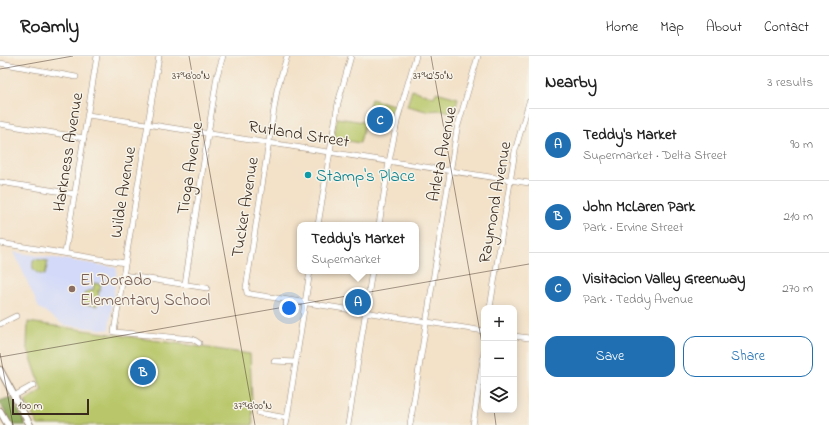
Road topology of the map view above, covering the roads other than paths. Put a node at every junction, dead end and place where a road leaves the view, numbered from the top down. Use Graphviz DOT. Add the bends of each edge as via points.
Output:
graph roads {
  1 [pos="97,56"];
  2 [pos="159,56"];
  3 [pos="223,56"];
  4 [pos="287,56"];
  5 [pos="351,56"];
  6 [pos="416,56"];
  7 [pos="478,56"];
  8 [pos="0,63"];
  9 [pos="76,76"];
  10 [pos="529,102"];
  11 [pos="88,115"];
  12 [pos="147,123"];
  13 [pos="0,124"];
  14 [pos="208,134"];
  15 [pos="84,138"];
  16 [pos="268,143"];
  17 [pos="330,152"];
  18 [pos="389,162"];
  19 [pos="450,171"];
  20 [pos="511,180"];
  21 [pos="0,182"];
  22 [pos="529,183"];
  23 [pos="74,194"];
  24 [pos="318,222"];
  25 [pos="379,222"];
  26 [pos="0,243"];
  27 [pos="65,253"];
  28 [pos="125,263"];
  29 [pos="310,274"];
  30 [pos="372,274"];
  31 [pos="123,275"];
  32 [pos="185,284"];
  33 [pos="207,288"];
  34 [pos="305,303"];
  35 [pos="490,305"];
  36 [pos="366,312"];
  37 [pos="16,316"];
  38 [pos="427,322"];
  39 [pos="0,324"];
  40 [pos="481,331"];
  41 [pos="517,336"];
  42 [pos="529,338"];
  43 [pos="199,343"];
  44 [pos="274,361"];
  45 [pos="296,362"];
  46 [pos="0,370"];
  47 [pos="481,373"];
  48 [pos="34,385"];
  49 [pos="14,396"];
  50 [pos="0,411"];
  51 [pos="259,413"];
  52 [pos="287,418"];
  53 [pos="8,425"];
  54 [pos="30,425"];
  55 [pos="286,425"];
  56 [pos="348,425"];
  57 [pos="410,425"];
  58 [pos="473,425"];
  1 -- 11 [label="street, Harkness Avenue"];
  2 -- 12 [label="street, Wilde Avenue"];
  3 -- 14 [label="street, Tioga Avenue" via="217,76"];
  4 -- 16 [label="street, Tucker Avenue" via="277,90"];
  5 -- 17 [label="street" via="338,103"];
  6 -- 18 [label="street" via="398,117"];
  7 -- 19 [label="street, Arleta Avenue" via="457,129"];
  8 -- 9 [label="street"];
  10 -- 20 [label="street, Raymond Avenue" via="515,151"];
  11 -- 12 [label="street, Rutland Street"];
  11 -- 15 [label="street, Harkness Avenue"];
  12 -- 14 [label="street, Rutland Street"];
  12 -- 28 [label="street, Wilde Avenue"];
  13 -- 15 [label="street"];
  14 -- 16 [label="street, Rutland Street"];
  14 -- 32 [label="street, Tioga Avenue"];
  15 -- 23 [label="street, Harkness Avenue"];
  16 -- 17 [label="street, Rutland Street"];
  16 -- 34 [label="street, Tucker Avenue" via="247,293"];
  17 -- 18 [label="street, Rutland Street"];
  17 -- 24 [label="street"];
  18 -- 19 [label="street, Rutland Street"];
  18 -- 25 [label="street"];
  19 -- 20 [label="street, Rutland Street"];
  19 -- 38 [label="street, Arleta Avenue"];
  20 -- 22 [label="street, Rutland Street"];
  20 -- 35 [label="street, Raymond Avenue"];
  21 -- 23 [label="street"];
  23 -- 27 [label="street, Harkness Avenue"];
  26 -- 27 [label="street"];
  27 -- 28 [label="street"];
  28 -- 31 [label="street, Wilde Avenue"];
  29 -- 34 [label="street"];
  30 -- 36 [label="street"];
  31 -- 32 [label="street"];
  31 -- 43 [label="street, Wilde Avenue" via="114,332 193,339"];
  32 -- 33 [label="street"];
  34 -- 36 [label="street"];
  34 -- 45 [label="street"];
  36 -- 38 [label="street"];
  36 -- 56 [label="street"];
  37 -- 39 [label="street"];
  38 -- 40 [label="street"];
  38 -- 57 [label="street, Arleta Avenue"];
  41 -- 42 [label="street"];
  44 -- 45 [label="street"];
  45 -- 52 [label="street"];
  46 -- 49 [label="street"];
  47 -- 58 [label="street"];
  48 -- 49 [label="street"];
  49 -- 54 [label="street"];
  50 -- 53 [label="street"];
  51 -- 52 [label="street"];
  52 -- 55 [label="street"];
}
